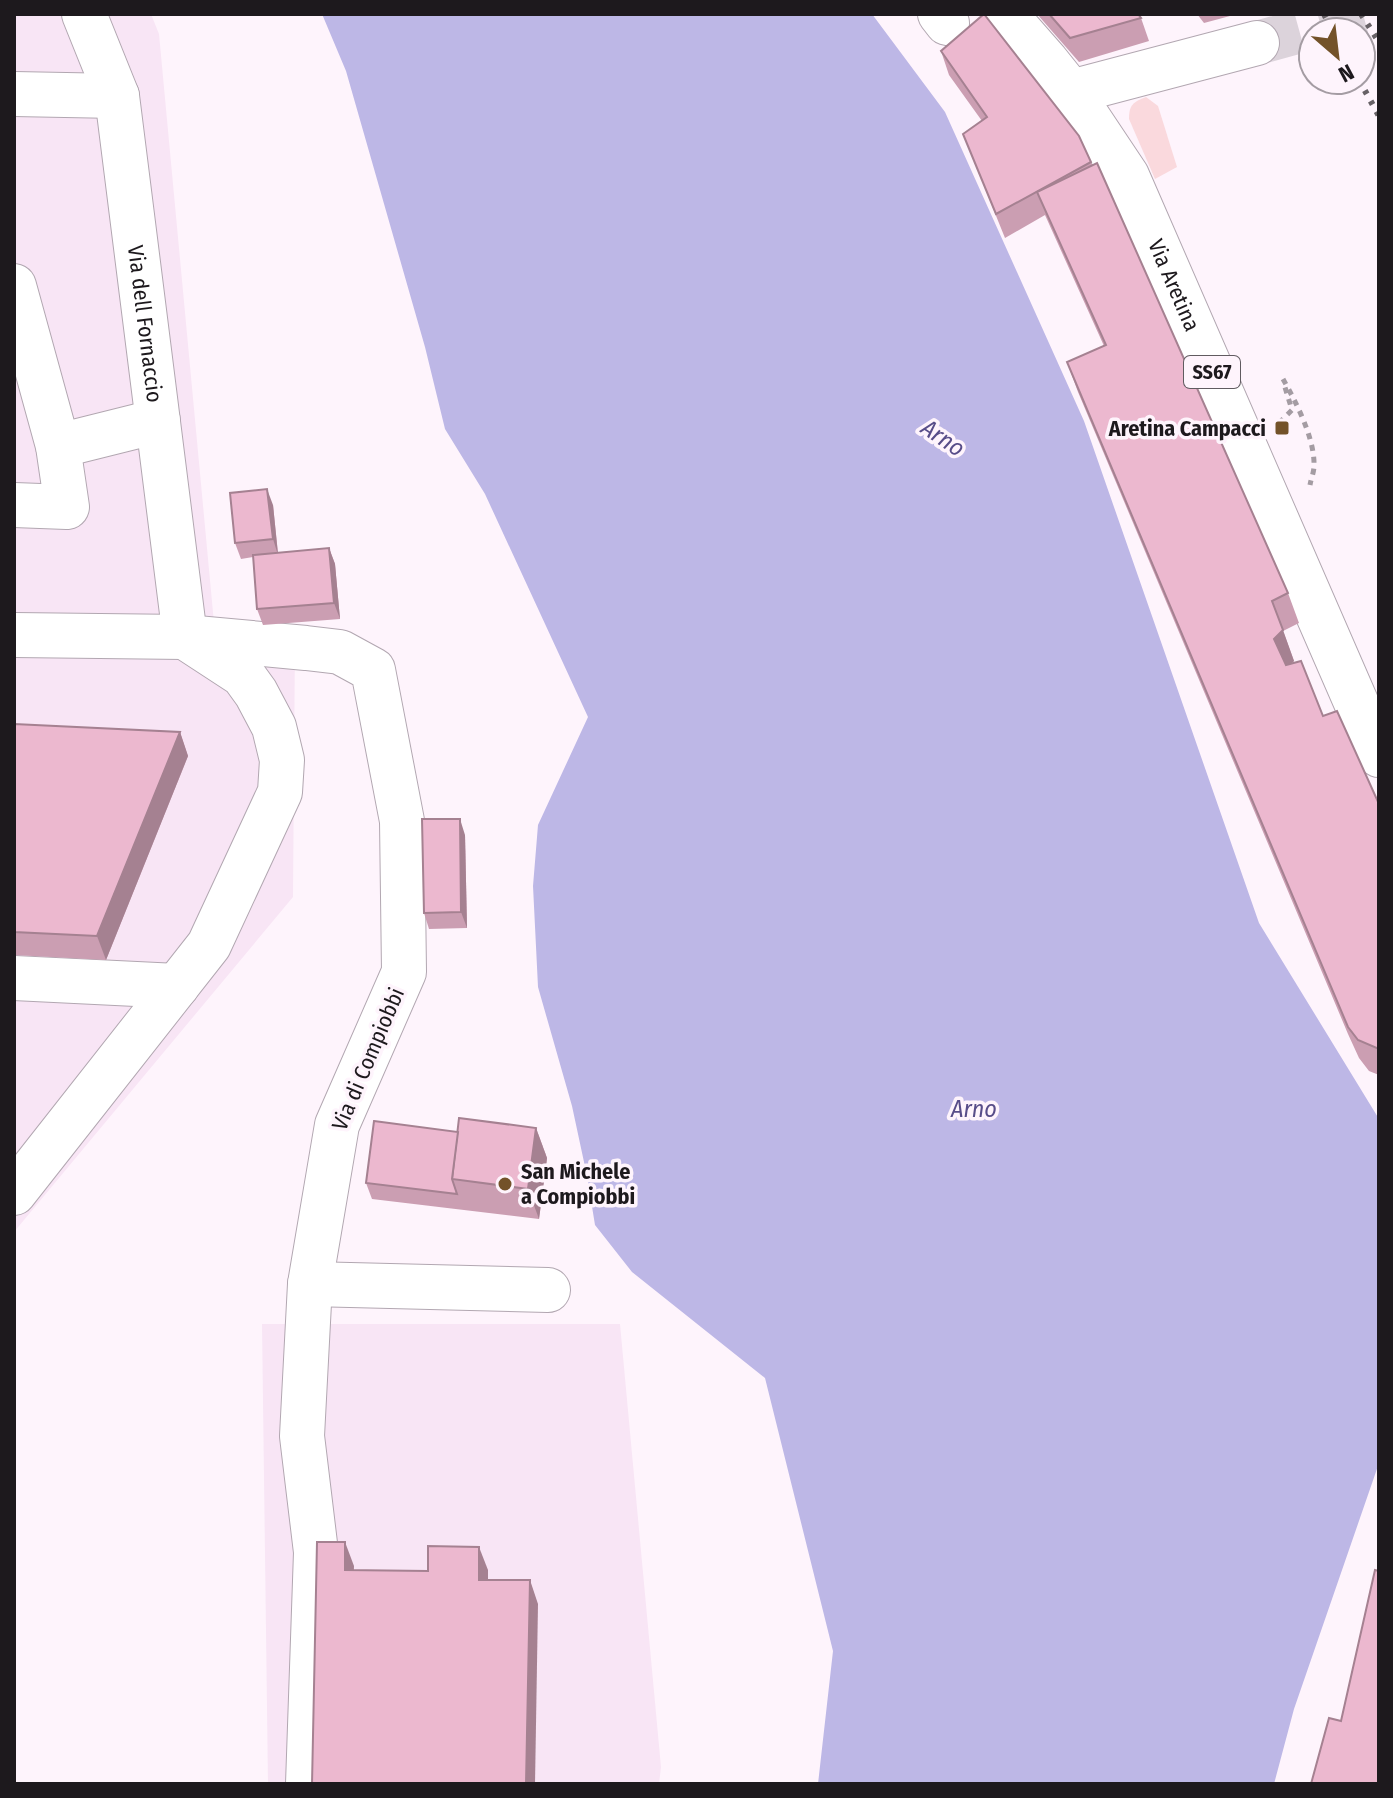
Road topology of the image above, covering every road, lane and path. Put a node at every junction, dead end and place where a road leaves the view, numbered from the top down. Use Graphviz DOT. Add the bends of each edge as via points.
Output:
graph roads {
  1 [pos="84,14"];
  2 [pos="1005,14"];
  3 [pos="1257,43"];
  4 [pos="1071,92"];
  5 [pos="14,94"];
  6 [pos="117,96"];
  7 [pos="14,286"];
  8 [pos="158,421"];
  9 [pos="1279,423"];
  10 [pos="58,446"];
  11 [pos="1310,485"];
  12 [pos="14,505"];
  13 [pos="14,635"];
  14 [pos="185,637"];
  15 [pos="1379,755"];
  16 [pos="14,978"];
  17 [pos="177,986"];
  18 [pos="14,1193"];
  19 [pos="310,1284"];
  20 [pos="548,1290"];
  21 [pos="308,1784"];
  1 -- 6 [label="street, Via dell Fornaccio"];
  2 -- 4 [label="street, Via Aretina / SS67"];
  3 -- 4 [label="street"];
  4 -- 15 [label="street, Via Aretina / SS67" via="1127,176"];
  5 -- 6 [label="street"];
  6 -- 8 [label="street, Via dell Fornaccio"];
  7 -- 10 [label="street"];
  8 -- 10 [label="street"];
  8 -- 14 [label="street, Via dell Fornaccio"];
  9 -- 11 [label="path" via="1292,410 1283,379 1308,433 1314,465"];
  10 -- 12 [label="street" via="67,507"];
  13 -- 14 [label="street, Via di Compiobbi"];
  14 -- 17 [label="street" via="243,675 274,727 282,760 280,792 267,824 209,945"];
  14 -- 19 [label="street, Via di Compiobbi" via="340,652 373,670 402,821 404,972 337,1125"];
  16 -- 17 [label="street"];
  17 -- 18 [label="street"];
  19 -- 20 [label="street"];
  19 -- 21 [label="street, Via di Compiobbi" via="302,1436 316,1552"];
}
